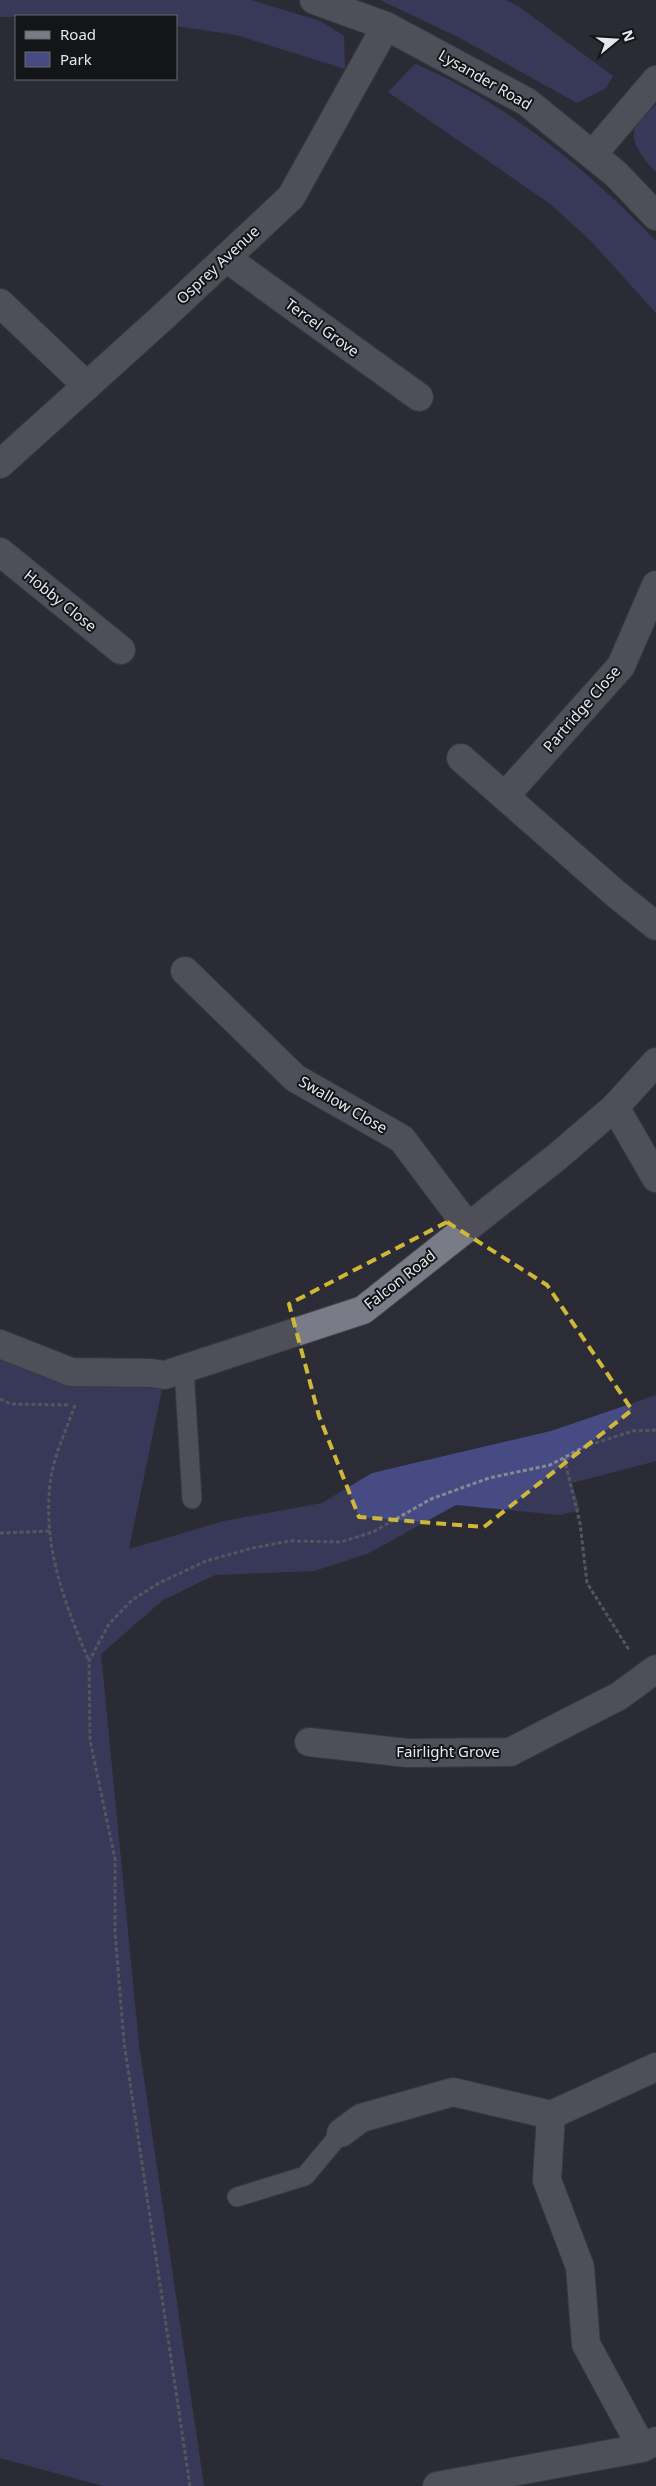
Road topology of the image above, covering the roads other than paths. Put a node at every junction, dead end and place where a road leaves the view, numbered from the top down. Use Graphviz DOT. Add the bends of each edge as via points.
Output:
graph roads {
  1 [pos="314,0"];
  2 [pos="386,26"];
  3 [pos="656,80"];
  4 [pos="592,154"];
  5 [pos="656,216"];
  6 [pos="226,258"];
  7 [pos="0,303"];
  8 [pos="87,386"];
  9 [pos="419,397"];
  10 [pos="0,464"];
  11 [pos="0,552"];
  12 [pos="656,585"];
  13 [pos="121,650"];
  14 [pos="461,758"];
  15 [pos="505,796"];
  16 [pos="656,926"];
  17 [pos="185,971"];
  18 [pos="656,1062"];
  19 [pos="615,1107"];
  20 [pos="656,1178"];
  21 [pos="468,1227"];
  22 [pos="0,1344"];
  23 [pos="184,1369"];
  24 [pos="192,1500"];
  25 [pos="651,1673"];
  26 [pos="308,1742"];
  27 [pos="656,2067"];
  28 [pos="551,2115"];
  29 [pos="341,2133"];
  30 [pos="236,2197"];
  31 [pos="649,2445"];
  32 [pos="437,2486"];
  1 -- 2 [label="street, Lysander Road"];
  2 -- 4 [label="street, Lysander Road" via="527,102"];
  2 -- 6 [label="street, Osprey Avenue" via="291,196"];
  3 -- 4 [label="street"];
  4 -- 5 [label="street, Lysander Road"];
  6 -- 8 [label="street, Osprey Avenue"];
  6 -- 9 [label="street, Tercel Grove"];
  7 -- 8 [label="street"];
  8 -- 10 [label="street, Osprey Avenue"];
  11 -- 13 [label="street, Hobby Close"];
  12 -- 15 [label="street, Partridge Close" via="622,666"];
  14 -- 15 [label="street"];
  15 -- 16 [label="street"];
  17 -- 21 [label="street, Swallow Close" via="296,1078 402,1138"];
  18 -- 19 [label="street, Falcon Road"];
  19 -- 20 [label="street"];
  19 -- 21 [label="street, Falcon Road"];
  21 -- 23 [label="street, Falcon Road" via="363,1310"];
  22 -- 23 [label="street, Falcon Road" via="71,1372 152,1372 165,1375"];
  23 -- 24 [label="lane"];
  25 -- 26 [label="street, Fairlight Grove" via="619,1696 510,1752 408,1753"];
  27 -- 28 [label="street"];
  28 -- 29 [label="street" via="453,2092 361,2118"];
  28 -- 31 [label="street" via="547,2180 580,2267 586,2344"];
  29 -- 30 [label="lane" via="306,2176"];
  31 -- 32 [label="street"];
}
